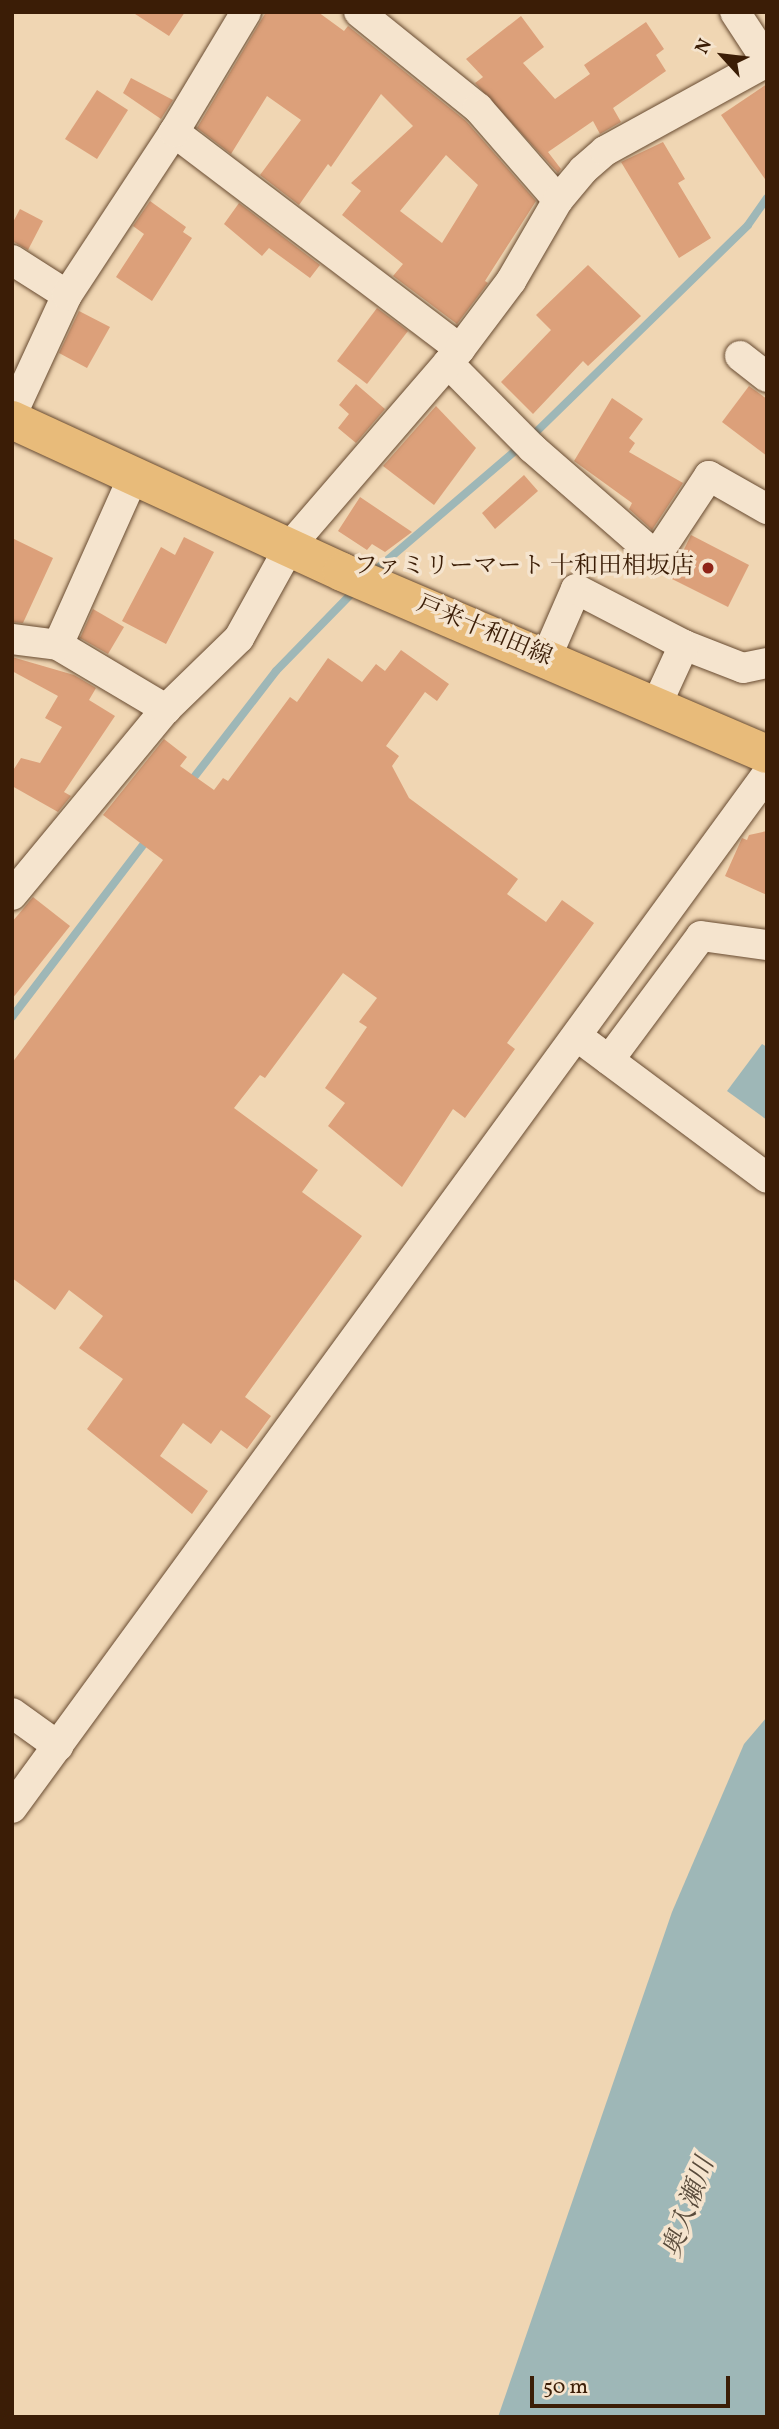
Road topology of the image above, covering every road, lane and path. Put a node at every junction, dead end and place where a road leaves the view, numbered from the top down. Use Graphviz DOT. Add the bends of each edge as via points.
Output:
graph roads {
  1 [pos="246,12"];
  2 [pos="359,12"];
  3 [pos="735,12"];
  4 [pos="767,62"];
  5 [pos="174,132"];
  6 [pos="558,200"];
  7 [pos="12,260"];
  8 [pos="67,295"];
  9 [pos="454,356"];
  10 [pos="740,356"];
  11 [pos="767,377"];
  12 [pos="12,414"];
  13 [pos="12,420"];
  14 [pos="133,477"];
  15 [pos="767,509"];
  16 [pos="290,547"];
  17 [pos="12,639"];
  18 [pos="58,645"];
  19 [pos="684,646"];
  20 [pos="546,658"];
  21 [pos="767,663"];
  22 [pos="656,706"];
  23 [pos="166,709"];
  24 [pos="767,754"];
  25 [pos="767,774"];
  26 [pos="12,895"];
  27 [pos="661,922"];
  28 [pos="694,945"];
  29 [pos="767,945"];
  30 [pos="578,1037"];
  31 [pos="609,1060"];
  32 [pos="767,1178"];
  33 [pos="12,1713"];
  34 [pos="58,1746"];
  35 [pos="12,1808"];
  1 -- 5 [label="street"];
  2 -- 6 [label="street" via="478,108"];
  3 -- 4 [label="street"];
  4 -- 6 [label="street" via="605,151"];
  5 -- 8 [label="street"];
  5 -- 9 [label="street"];
  6 -- 9 [label="street" via="511,281"];
  7 -- 8 [label="street"];
  8 -- 12 [label="street"];
  9 -- 15 [label="street" via="526,442 656,556 709,476"];
  9 -- 16 [label="street"];
  10 -- 11 [label="street"];
  13 -- 14 [label="main road, 戸来十和田線"];
  14 -- 16 [label="main road, 戸来十和田線"];
  14 -- 18 [label="street"];
  16 -- 20 [label="main road, 戸来十和田線"];
  16 -- 23 [label="street" via="239,638"];
  17 -- 18 [label="street"];
  18 -- 23 [label="street"];
  19 -- 20 [label="street" via="576,589"];
  19 -- 21 [label="street" via="743,668"];
  19 -- 22 [label="street"];
  20 -- 22 [label="main road, 戸来十和田線"];
  22 -- 24 [label="main road, 戸来十和田線"];
  23 -- 26 [label="street"];
  25 -- 27 [label="street"];
  27 -- 28 [label="street"];
  27 -- 30 [label="street"];
  28 -- 29 [label="street" via="701,936"];
  28 -- 31 [label="street"];
  30 -- 31 [label="street"];
  30 -- 34 [label="street"];
  31 -- 32 [label="street"];
  33 -- 34 [label="street"];
  34 -- 35 [label="street"];
}
